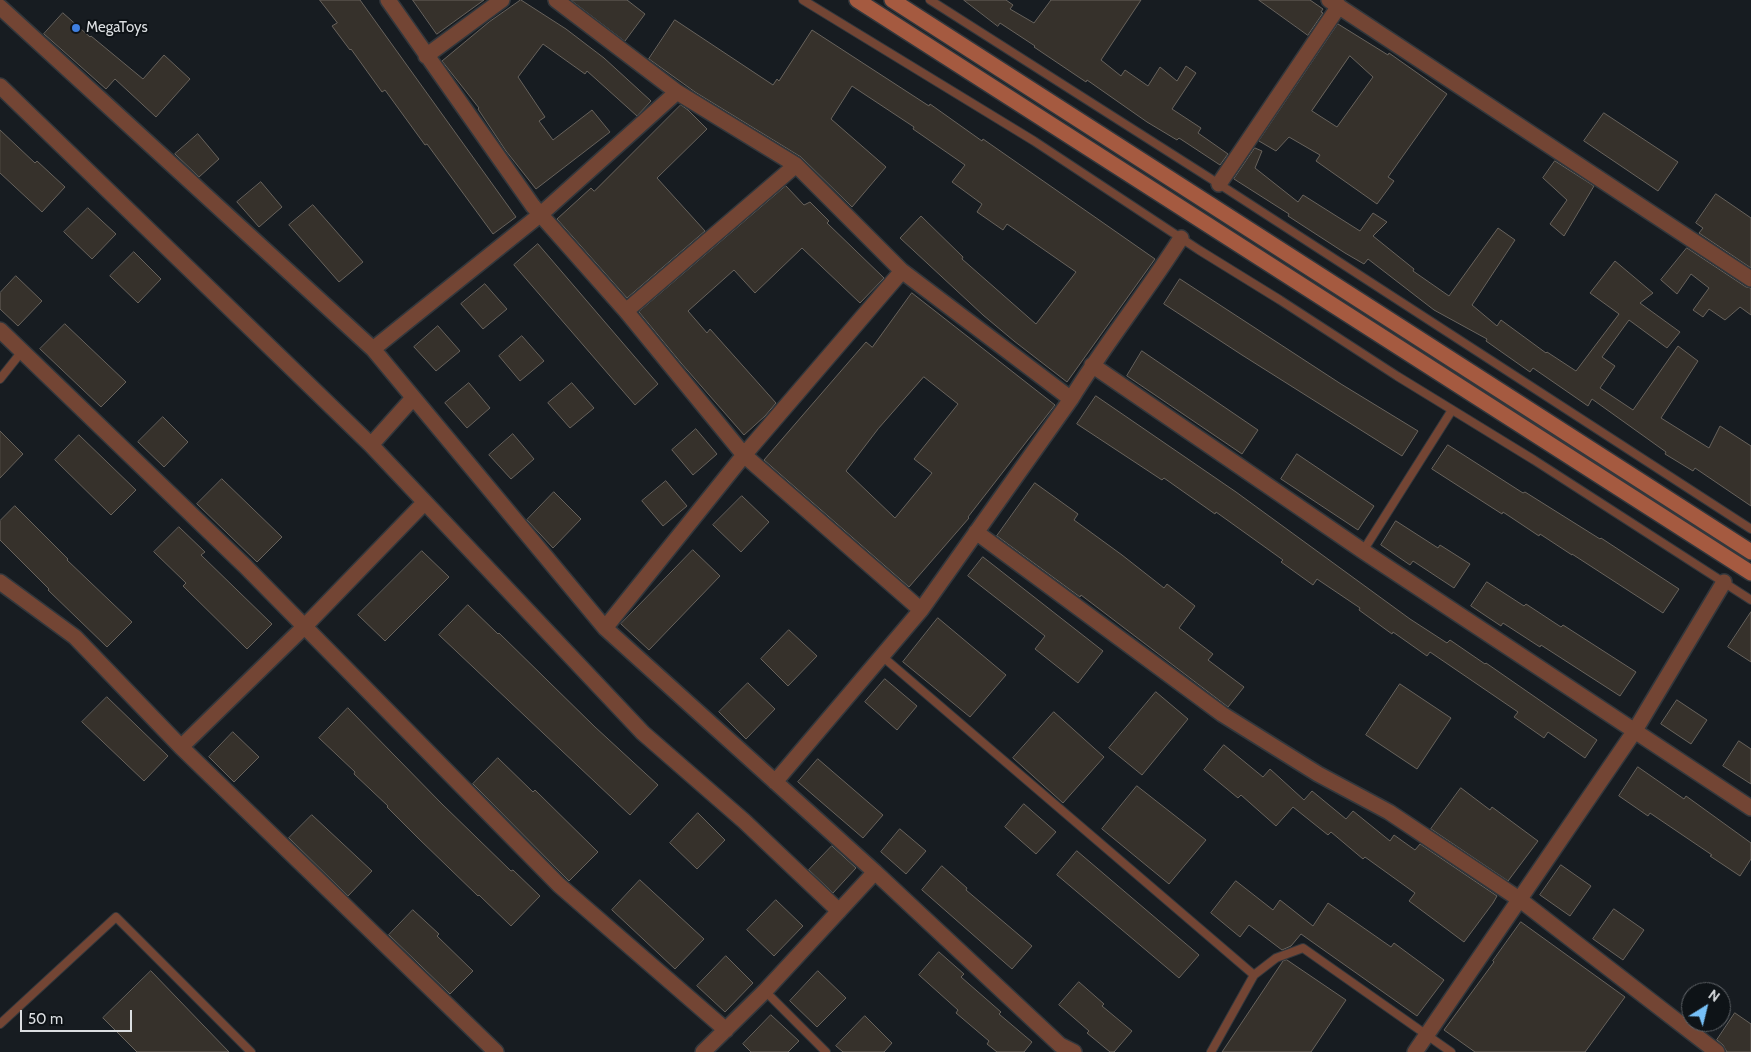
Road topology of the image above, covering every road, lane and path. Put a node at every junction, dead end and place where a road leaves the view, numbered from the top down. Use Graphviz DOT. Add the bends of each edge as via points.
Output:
graph roads {
  1 [pos="388,0"];
  2 [pos="502,0"];
  3 [pos="556,0"];
  4 [pos="803,0"];
  5 [pos="857,0"];
  6 [pos="892,0"];
  7 [pos="930,0"];
  8 [pos="1334,3"];
  9 [pos="0,7"];
  10 [pos="426,56"];
  11 [pos="0,86"];
  12 [pos="677,92"];
  13 [pos="796,165"];
  14 [pos="1219,184"];
  15 [pos="541,214"];
  16 [pos="1181,238"];
  17 [pos="902,271"];
  18 [pos="1751,279"];
  19 [pos="626,311"];
  20 [pos="0,330"];
  21 [pos="373,348"];
  22 [pos="22,350"];
  23 [pos="1092,365"];
  24 [pos="0,379"];
  25 [pos="412,398"];
  26 [pos="1071,399"];
  27 [pos="1452,410"];
  28 [pos="371,445"];
  29 [pos="744,455"];
  30 [pos="425,502"];
  31 [pos="1751,529"];
  32 [pos="976,532"];
  33 [pos="1363,551"];
  34 [pos="1751,552"];
  35 [pos="1751,573"];
  36 [pos="0,582"];
  37 [pos="1724,582"];
  38 [pos="1751,600"];
  39 [pos="921,610"];
  40 [pos="304,628"];
  41 [pos="605,628"];
  42 [pos="883,657"];
  43 [pos="1634,732"];
  44 [pos="181,748"];
  45 [pos="775,782"];
  46 [pos="1751,808"];
  47 [pos="874,872"];
  48 [pos="1520,899"];
  49 [pos="839,911"];
  50 [pos="1254,975"];
  51 [pos="765,991"];
  52 [pos="0,1024"];
  53 [pos="726,1030"];
  54 [pos="1428,1034"];
  55 [pos="251,1052"];
  56 [pos="496,1052"];
  57 [pos="703,1052"];
  58 [pos="826,1052"];
  59 [pos="1074,1052"];
  60 [pos="1211,1052"];
  61 [pos="1415,1052"];
  62 [pos="1451,1052"];
  63 [pos="1717,1052"];
  1 -- 10 [label="street"];
  2 -- 10 [label="street"];
  3 -- 12 [label="street"];
  4 -- 16 [label="lane" via="1034,141"];
  5 -- 35 [label="main road"];
  6 -- 34 [label="main road"];
  7 -- 14 [label="lane"];
  8 -- 14 [label="street"];
  8 -- 18 [label="street"];
  9 -- 21 [label="street"];
  10 -- 15 [label="street"];
  11 -- 28 [label="street"];
  12 -- 13 [label="street"];
  12 -- 15 [label="street"];
  13 -- 17 [label="street"];
  13 -- 19 [label="street"];
  14 -- 31 [label="lane"];
  15 -- 19 [label="street"];
  15 -- 21 [label="street"];
  16 -- 23 [label="street"];
  16 -- 27 [label="lane"];
  17 -- 26 [label="street"];
  17 -- 29 [label="street"];
  19 -- 29 [label="street"];
  20 -- 22 [label="street"];
  21 -- 25 [label="street"];
  22 -- 24 [label="lane"];
  22 -- 40 [label="street" via="245,566"];
  23 -- 26 [label="street"];
  23 -- 33 [label="street"];
  25 -- 28 [label="street"];
  25 -- 41 [label="street"];
  26 -- 32 [label="street"];
  27 -- 33 [label="lane"];
  27 -- 37 [label="lane"];
  28 -- 30 [label="street"];
  29 -- 39 [label="street"];
  29 -- 41 [label="street"];
  30 -- 40 [label="street"];
  30 -- 49 [label="street" via="643,733 744,821"];
  32 -- 39 [label="street"];
  32 -- 48 [label="street" via="1222,714 1318,774 1389,812"];
  33 -- 43 [label="street"];
  36 -- 44 [label="street" via="75,637"];
  37 -- 38 [label="lane"];
  37 -- 43 [label="street"];
  39 -- 42 [label="street"];
  40 -- 44 [label="street"];
  40 -- 53 [label="street" via="560,885"];
  41 -- 45 [label="street"];
  42 -- 45 [label="street"];
  42 -- 50 [label="lane"];
  43 -- 46 [label="street"];
  43 -- 48 [label="street"];
  44 -- 56 [label="street"];
  45 -- 47 [label="street"];
  47 -- 49 [label="street"];
  47 -- 59 [label="street" via="1060,1045"];
  48 -- 54 [label="street"];
  48 -- 63 [label="street"];
  49 -- 51 [label="street"];
  50 -- 54 [label="lane" via="1276,958 1303,948"];
  50 -- 60 [label="lane"];
  51 -- 53 [label="street"];
  51 -- 58 [label="lane"];
  52 -- 55 [label="lane" via="116,917"];
  53 -- 57 [label="street"];
  54 -- 61 [label="street"];
  54 -- 62 [label="lane"];
}
